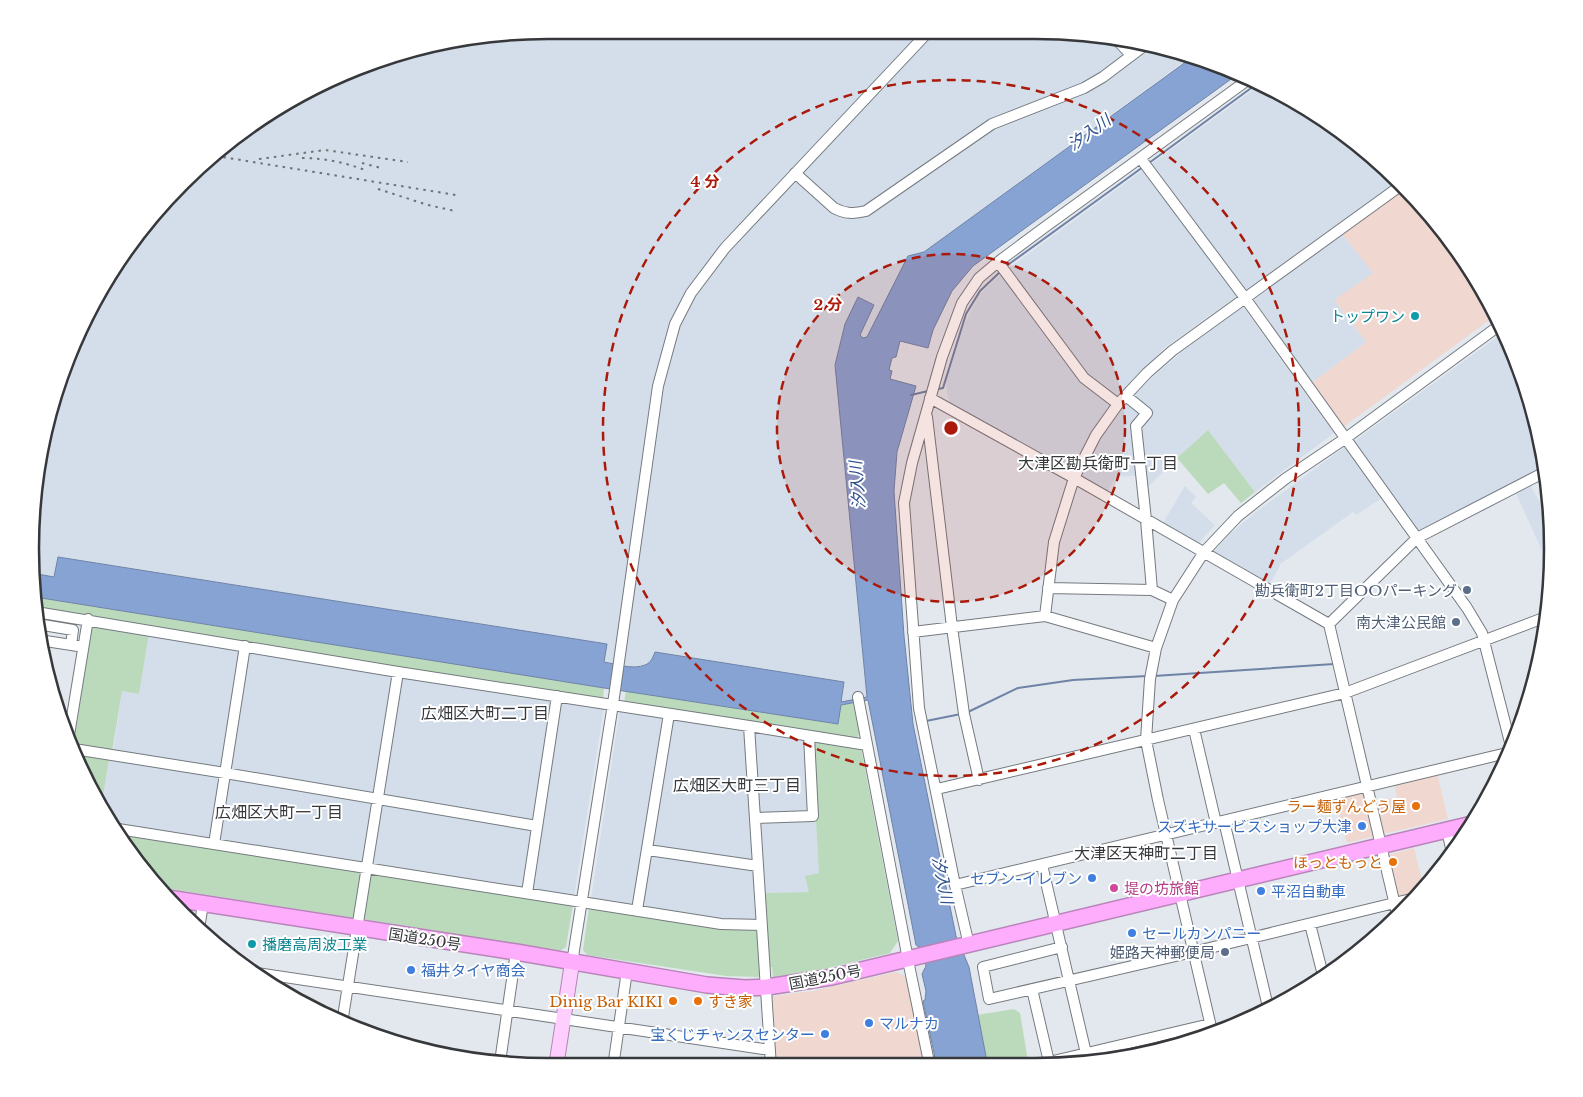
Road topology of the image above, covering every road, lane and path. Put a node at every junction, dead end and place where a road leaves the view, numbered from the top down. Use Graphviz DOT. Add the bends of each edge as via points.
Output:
graph roads {
  1 [pos="921,39"];
  2 [pos="1124,47"];
  3 [pos="1138,50"];
  4 [pos="1131,55"];
  5 [pos="1243,84"];
  6 [pos="1141,159"];
  7 [pos="794,173"];
  8 [pos="1396,189"];
  9 [pos="998,262"];
  10 [pos="1245,298"];
  11 [pos="1495,329"];
  12 [pos="1126,396"];
  13 [pos="930,398"];
  14 [pos="1118,404"];
  15 [pos="926,410"];
  16 [pos="1346,438"];
  17 [pos="1539,476"];
  18 [pos="1074,478"];
  19 [pos="1146,520"];
  20 [pos="1417,538"];
  21 [pos="1204,552"];
  22 [pos="1048,588"];
  23 [pos="1152,590"];
  24 [pos="1173,600"];
  25 [pos="43,613"];
  26 [pos="1044,616"];
  27 [pos="88,620"];
  28 [pos="1539,620"];
  29 [pos="1329,624"];
  30 [pos="45,625"];
  31 [pos="952,627"];
  32 [pos="913,632"];
  33 [pos="48,641"];
  34 [pos="1484,641"];
  35 [pos="71,645"];
  36 [pos="245,646"];
  37 [pos="84,647"];
  38 [pos="1156,648"];
  39 [pos="398,672"];
  40 [pos="1345,693"];
  41 [pos="557,696"];
  42 [pos="858,700"];
  43 [pos="613,704"];
  44 [pos="670,714"];
  45 [pos="71,725"];
  46 [pos="749,726"];
  47 [pos="1194,729"];
  48 [pos="808,736"];
  49 [pos="1508,737"];
  50 [pos="1146,740"];
  51 [pos="867,745"];
  52 [pos="81,750"];
  53 [pos="1501,753"];
  54 [pos="225,773"];
  55 [pos="979,780"];
  56 [pos="1367,786"];
  57 [pos="937,789"];
  58 [pos="378,798"];
  59 [pos="756,818"];
  60 [pos="1220,822"];
  61 [pos="537,826"];
  62 [pos="124,830"];
  63 [pos="1447,830"];
  64 [pos="1459,830"];
  65 [pos="1166,835"];
  66 [pos="1450,843"];
  67 [pos="214,844"];
  68 [pos="1381,846"];
  69 [pos="648,850"];
  70 [pos="1042,864"];
  71 [pos="758,866"];
  72 [pos="367,869"];
  73 [pos="1238,880"];
  74 [pos="955,885"];
  75 [pos="527,893"];
  76 [pos="1180,894"];
  77 [pos="179,900"];
  78 [pos="582,901"];
  79 [pos="1403,901"];
  80 [pos="1394,903"];
  81 [pos="203,904"];
  82 [pos="1395,909"];
  83 [pos="637,910"];
  84 [pos="200,921"];
  85 [pos="1056,923"];
  86 [pos="1310,924"];
  87 [pos="762,925"];
  88 [pos="358,928"];
  89 [pos="1252,937"];
  90 [pos="969,945"];
  91 [pos="1062,947"];
  92 [pos="516,952"];
  93 [pos="1193,952"];
  94 [pos="908,959"];
  95 [pos="572,963"];
  96 [pos="1322,969"];
  97 [pos="627,971"];
  98 [pos="269,975"];
  99 [pos="1069,981"];
  100 [pos="348,986"];
  101 [pos="767,987"];
  102 [pos="1032,989"];
  103 [pos="1267,1002"];
  104 [pos="508,1010"];
  105 [pos="343,1015"];
  106 [pos="563,1019"];
  107 [pos="620,1027"];
  108 [pos="1211,1027"];
  109 [pos="1204,1029"];
  110 [pos="770,1050"];
  111 [pos="1098,1054"];
  112 [pos="1087,1055"];
  113 [pos="501,1056"];
  114 [pos="557,1058"];
  115 [pos="615,1058"];
  116 [pos="770,1058"];
  117 [pos="928,1058"];
  118 [pos="1048,1058"];
  1 -- 7 [label="street"];
  2 -- 4 [label="street"];
  3 -- 4 [label="street"];
  4 -- 7 [label="street" via="1084,88 992,124 866,212 855,214 834,208"];
  5 -- 6 [label="street"];
  6 -- 9 [label="street"];
  6 -- 10 [label="street"];
  7 -- 43 [label="street" via="724,248 691,292 675,324 658,386"];
  8 -- 10 [label="street"];
  9 -- 13 [label="street" via="980,278 962,304"];
  9 -- 14 [label="street" via="1084,378"];
  10 -- 12 [label="street" via="1172,351"];
  10 -- 16 [label="street"];
  11 -- 16 [label="street"];
  12 -- 14 [label="street"];
  12 -- 19 [label="street" via="1148,413 1136,426"];
  13 -- 15 [label="street"];
  13 -- 18 [label="street"];
  14 -- 18 [label="street" via="1096,435"];
  15 -- 31 [label="street"];
  15 -- 32 [label="street" via="904,503"];
  16 -- 20 [label="street"];
  16 -- 21 [label="street" via="1238,516"];
  17 -- 20 [label="street"];
  18 -- 19 [label="street"];
  18 -- 22 [label="street" via="1054,542"];
  19 -- 21 [label="street"];
  19 -- 23 [label="street"];
  20 -- 29 [label="street"];
  20 -- 34 [label="street" via="1467,608"];
  21 -- 24 [label="street"];
  21 -- 29 [label="street"];
  22 -- 23 [label="street"];
  22 -- 26 [label="street"];
  23 -- 24 [label="street"];
  24 -- 38 [label="street"];
  25 -- 27 [label="street"];
  26 -- 31 [label="street"];
  26 -- 38 [label="street"];
  27 -- 36 [label="street"];
  27 -- 37 [label="street"];
  28 -- 34 [label="street"];
  29 -- 40 [label="street"];
  30 -- 35 [label="street" via="73,630"];
  31 -- 32 [label="street"];
  31 -- 55 [label="street" via="964,714"];
  32 -- 57 [label="street" via="919,708"];
  33 -- 35 [label="street"];
  34 -- 40 [label="street"];
  34 -- 49 [label="street"];
  35 -- 37 [label="street"];
  36 -- 39 [label="street"];
  36 -- 54 [label="street"];
  37 -- 45 [label="street"];
  38 -- 50 [label="street" via="1150,679"];
  39 -- 41 [label="street"];
  39 -- 58 [label="street"];
  40 -- 47 [label="street"];
  40 -- 56 [label="street"];
  41 -- 43 [label="street"];
  41 -- 61 [label="street"];
  42 -- 51 [label="street"];
  43 -- 44 [label="street"];
  43 -- 78 [label="street"];
  44 -- 46 [label="street"];
  44 -- 69 [label="street"];
  46 -- 48 [label="street"];
  46 -- 59 [label="street"];
  47 -- 50 [label="street"];
  47 -- 60 [label="street"];
  48 -- 51 [label="street"];
  48 -- 59 [label="street" via="813,816"];
  50 -- 55 [label="street"];
  50 -- 65 [label="street"];
  51 -- 94 [label="street"];
  52 -- 54 [label="street"];
  53 -- 56 [label="street"];
  54 -- 58 [label="street"];
  54 -- 67 [label="street"];
  55 -- 57 [label="street"];
  56 -- 60 [label="street"];
  56 -- 68 [label="street"];
  57 -- 74 [label="street"];
  58 -- 61 [label="street"];
  58 -- 72 [label="street"];
  59 -- 71 [label="street"];
  60 -- 65 [label="street"];
  60 -- 73 [label="street"];
  61 -- 75 [label="street"];
  62 -- 67 [label="street"];
  63 -- 64 [label="highway, 国道250号"];
  63 -- 66 [label="street"];
  63 -- 68 [label="highway, 国道250号"];
  65 -- 70 [label="street"];
  65 -- 76 [label="street"];
  67 -- 72 [label="street"];
  68 -- 73 [label="highway, 国道250号"];
  68 -- 80 [label="street"];
  69 -- 71 [label="street"];
  69 -- 83 [label="street"];
  70 -- 74 [label="street"];
  70 -- 85 [label="street"];
  71 -- 87 [label="street"];
  72 -- 75 [label="street"];
  72 -- 88 [label="street"];
  73 -- 76 [label="highway, 国道250号"];
  73 -- 89 [label="street"];
  74 -- 90 [label="street"];
  75 -- 78 [label="street"];
  76 -- 85 [label="highway, 国道250号"];
  76 -- 93 [label="street"];
  77 -- 81 [label="highway, 国道250号"];
  78 -- 83 [label="street"];
  78 -- 95 [label="street"];
  79 -- 80 [label="street"];
  80 -- 82 [label="street"];
  80 -- 86 [label="street"];
  81 -- 84 [label="street"];
  81 -- 88 [label="highway, 国道250号"];
  83 -- 87 [label="street" via="721,924"];
  85 -- 90 [label="highway, 国道250号"];
  85 -- 91 [label="street"];
  86 -- 89 [label="street"];
  86 -- 96 [label="street"];
  87 -- 101 [label="street"];
  88 -- 92 [label="highway, 国道250号"];
  88 -- 100 [label="street"];
  89 -- 93 [label="street"];
  89 -- 103 [label="street"];
  90 -- 94 [label="highway, 国道250号"];
  91 -- 99 [label="street"];
  91 -- 102 [label="street" via="983,967 989,998"];
  92 -- 95 [label="highway, 国道250号"];
  92 -- 104 [label="street"];
  93 -- 99 [label="street"];
  93 -- 108 [label="street"];
  94 -- 101 [label="highway, 国道250号" via="832,977"];
  94 -- 117 [label="street"];
  95 -- 97 [label="highway, 国道250号"];
  95 -- 106 [label="main road"];
  97 -- 101 [label="highway, 国道250号" via="707,985"];
  97 -- 107 [label="street"];
  98 -- 100 [label="street"];
  99 -- 102 [label="street"];
  99 -- 112 [label="street"];
  100 -- 104 [label="street"];
  100 -- 105 [label="street"];
  101 -- 110 [label="street"];
  102 -- 118 [label="street"];
  104 -- 106 [label="street"];
  104 -- 113 [label="street"];
  106 -- 107 [label="street"];
  106 -- 114 [label="main road"];
  107 -- 110 [label="street"];
  107 -- 115 [label="street"];
  109 -- 111 [label="street"];
  110 -- 116 [label="street"];
}
